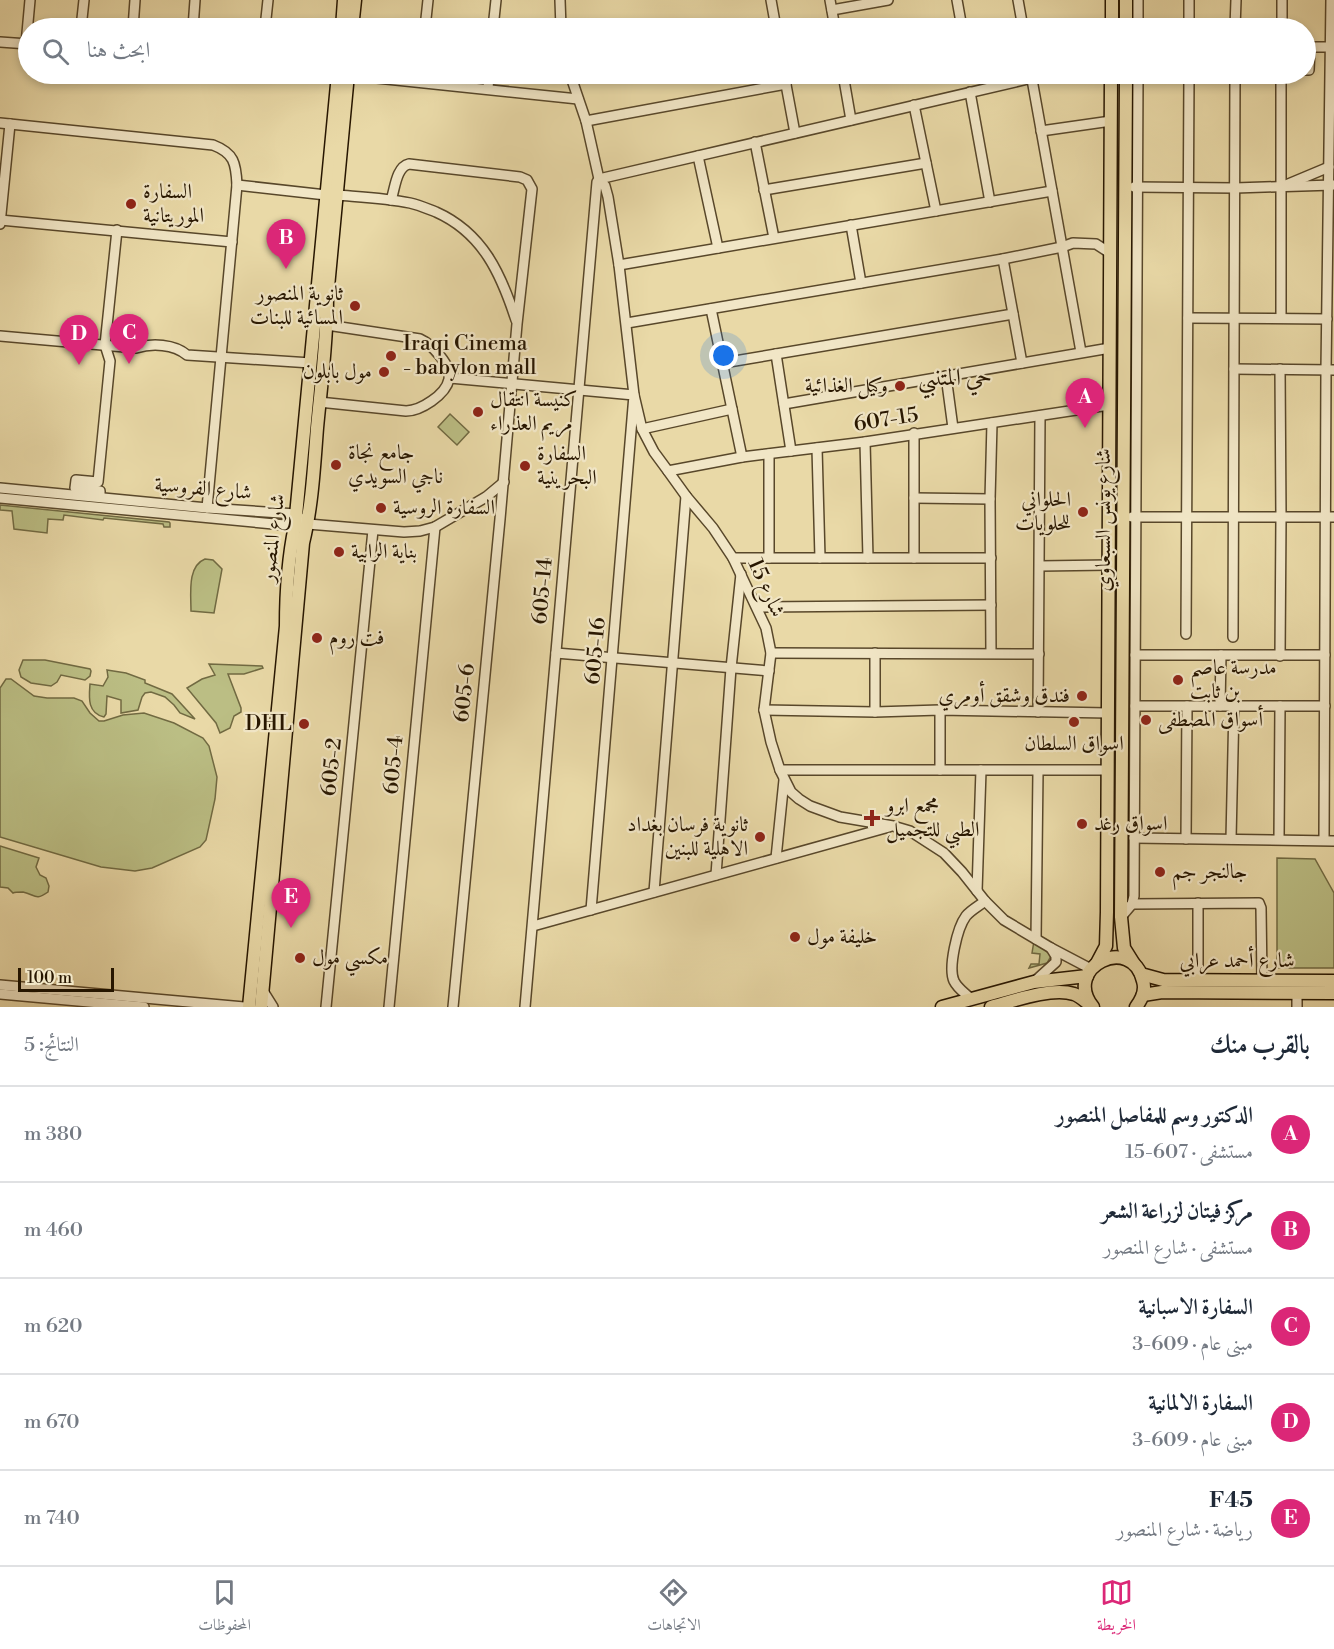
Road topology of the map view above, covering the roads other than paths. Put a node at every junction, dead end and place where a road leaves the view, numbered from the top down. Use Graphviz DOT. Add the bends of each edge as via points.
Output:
graph roads {
  1 [pos="30,0"];
  2 [pos="84,0"];
  3 [pos="135,0"];
  4 [pos="195,0"];
  5 [pos="268,0"];
  6 [pos="344,0"];
  7 [pos="355,0"];
  8 [pos="428,0"];
  9 [pos="496,0"];
  10 [pos="560,0"];
  11 [pos="771,0"];
  12 [pos="888,0"];
  13 [pos="957,0"];
  14 [pos="1018,0"];
  15 [pos="1112,0"];
  16 [pos="1126,0"];
  17 [pos="1138,0"];
  18 [pos="1189,0"];
  19 [pos="1236,0"];
  20 [pos="1282,0"];
  21 [pos="1331,0"];
  22 [pos="831,5"];
  23 [pos="29,18"];
  24 [pos="82,18"];
  25 [pos="134,18"];
  26 [pos="193,18"];
  27 [pos="266,18"];
  28 [pos="343,18"];
  29 [pos="353,18"];
  30 [pos="426,18"];
  31 [pos="494,18"];
  32 [pos="561,18"];
  33 [pos="772,18"];
  34 [pos="960,18"];
  35 [pos="1021,18"];
  36 [pos="1112,18"];
  37 [pos="1126,18"];
  38 [pos="1138,18"];
  39 [pos="1189,18"];
  40 [pos="1236,18"];
  41 [pos="1282,18"];
  42 [pos="0,42"];
  43 [pos="18,43"];
  44 [pos="1316,47"];
  45 [pos="1331,47"];
  46 [pos="1332,71"];
  47 [pos="340,84"];
  48 [pos="458,84"];
  49 [pos="488,84"];
  50 [pos="573,84"];
  51 [pos="786,84"];
  52 [pos="845,84"];
  53 [pos="1000,84"];
  54 [pos="1032,84"];
  55 [pos="1111,84"];
  56 [pos="1126,84"];
  57 [pos="1136,84"];
  58 [pos="1189,84"];
  59 [pos="1235,84"];
  60 [pos="1281,84"];
  61 [pos="488,89"];
  62 [pos="970,92"];
  63 [pos="578,99"];
  64 [pos="915,105"];
  65 [pos="851,120"];
  66 [pos="586,121"];
  67 [pos="1111,121"];
  68 [pos="5,123"];
  69 [pos="1041,131"];
  70 [pos="795,133"];
  71 [pos="755,142"];
  72 [pos="698,156"];
  73 [pos="926,163"];
  74 [pos="1329,167"];
  75 [pos="599,179"];
  76 [pos="237,185"];
  77 [pos="1331,185"];
  78 [pos="1131,187"];
  79 [pos="1188,187"];
  80 [pos="1281,187"];
  81 [pos="1235,188"];
  82 [pos="764,190"];
  83 [pos="1052,191"];
  84 [pos="331,195"];
  85 [pos="391,200"];
  86 [pos="990,202"];
  87 [pos="936,211"];
  88 [pos="0,221"];
  89 [pos="851,225"];
  90 [pos="117,230"];
  91 [pos="774,238"];
  92 [pos="232,242"];
  93 [pos="718,248"];
  94 [pos="1062,248"];
  95 [pos="1125,253"];
  96 [pos="1331,253"];
  97 [pos="1110,254"];
  98 [pos="1003,259"];
  99 [pos="619,265"];
  100 [pos="861,283"];
  101 [pos="711,309"];
  102 [pos="1013,314"];
  103 [pos="1188,318"];
  104 [pos="1234,318"];
  105 [pos="1281,318"];
  106 [pos="1327,319"];
  107 [pos="627,323"];
  108 [pos="517,324"];
  109 [pos="327,325"];
  110 [pos="0,336"];
  111 [pos="105,345"];
  112 [pos="1110,348"];
  113 [pos="1081,352"];
  114 [pos="776,354"];
  115 [pos="221,357"];
  116 [pos="311,363"];
  117 [pos="723,363"];
  118 [pos="1022,363"];
  119 [pos="1234,369"];
  120 [pos="1280,369"];
  121 [pos="1330,370"];
  122 [pos="946,376"];
  123 [pos="450,378"];
  124 [pos="513,383"];
  125 [pos="579,390"];
  126 [pos="634,395"];
  127 [pos="320,402"];
  128 [pos="784,404"];
  129 [pos="1110,405"];
  130 [pos="732,409"];
  131 [pos="1040,416"];
  132 [pos="992,423"];
  133 [pos="953,428"];
  134 [pos="642,429"];
  135 [pos="914,433"];
  136 [pos="865,442"];
  137 [pos="817,448"];
  138 [pos="790,451"];
  139 [pos="769,454"];
  140 [pos="742,457"];
  141 [pos="668,471"];
  142 [pos="504,482"];
  143 [pos="0,488"];
  144 [pos="686,496"];
  145 [pos="100,497"];
  146 [pos="0,498"];
  147 [pos="914,498"];
  148 [pos="990,499"];
  149 [pos="207,508"];
  150 [pos="1130,517"];
  151 [pos="1186,517"];
  152 [pos="1234,517"];
  153 [pos="1281,517"];
  154 [pos="1329,517"];
  155 [pos="300,521"];
  156 [pos="435,527"];
  157 [pos="373,530"];
  158 [pos="733,558"];
  159 [pos="769,558"];
  160 [pos="820,558"];
  161 [pos="868,558"];
  162 [pos="914,558"];
  163 [pos="991,558"];
  164 [pos="1108,565"];
  165 [pos="1040,566"];
  166 [pos="741,574"];
  167 [pos="991,605"];
  168 [pos="758,607"];
  169 [pos="1186,634"];
  170 [pos="1233,637"];
  171 [pos="556,653"];
  172 [pos="771,653"];
  173 [pos="875,654"];
  174 [pos="991,654"];
  175 [pos="1039,654"];
  176 [pos="1135,655"];
  177 [pos="1221,655"];
  178 [pos="1280,656"];
  179 [pos="1325,656"];
  180 [pos="613,658"];
  181 [pos="673,663"];
  182 [pos="731,668"];
  183 [pos="769,671"];
  184 [pos="1135,706"];
  185 [pos="1187,706"];
  186 [pos="1220,706"];
  187 [pos="1233,706"];
  188 [pos="1280,706"];
  189 [pos="1325,706"];
  190 [pos="765,710"];
  191 [pos="940,710"];
  192 [pos="875,712"];
  193 [pos="1038,712"];
  194 [pos="1108,713"];
  195 [pos="940,770"];
  196 [pos="981,770"];
  197 [pos="1107,770"];
  198 [pos="1038,771"];
  199 [pos="782,774"];
  200 [pos="1329,787"];
  201 [pos="893,826"];
  202 [pos="1134,838"];
  203 [pos="1186,838"];
  204 [pos="1231,839"];
  205 [pos="1279,839"];
  206 [pos="1329,840"];
  207 [pos="776,858"];
  208 [pos="716,875"];
  209 [pos="977,891"];
  210 [pos="654,892"];
  211 [pos="985,901"];
  212 [pos="1198,903"];
  213 [pos="1132,904"];
  214 [pos="591,910"];
  215 [pos="1121,917"];
  216 [pos="533,926"];
  217 [pos="1036,939"];
  218 [pos="1051,948"];
  219 [pos="1134,964"];
  220 [pos="1092,969"];
  221 [pos="1142,974"];
  222 [pos="1198,980"];
  223 [pos="1262,980"];
  224 [pos="1334,981"];
  225 [pos="1034,982"];
  226 [pos="0,985"];
  227 [pos="262,990"];
  228 [pos="1297,993"];
  229 [pos="1334,993"];
  230 [pos="0,994"];
  231 [pos="1143,995"];
  232 [pos="971,999"];
  233 [pos="42,1002"];
  234 [pos="144,1007"];
  235 [pos="244,1007"];
  236 [pos="249,1007"];
  237 [pos="261,1007"];
  238 [pos="273,1007"];
  239 [pos="326,1007"];
  240 [pos="389,1007"];
  241 [pos="453,1007"];
  242 [pos="525,1007"];
  243 [pos="942,1007"];
  244 [pos="991,1007"];
  245 [pos="1093,1007"];
  246 [pos="1136,1007"];
  247 [pos="1297,1007"];
  1 -- 23 [label="street"];
  2 -- 24 [label="street"];
  3 -- 25 [label="street"];
  4 -- 26 [label="street"];
  5 -- 27 [label="street"];
  6 -- 28 [label="main road"];
  7 -- 29 [label="main road"];
  8 -- 30 [label="street"];
  9 -- 31 [label="street"];
  10 -- 32 [label="street"];
  11 -- 33 [label="street"];
  12 -- 22 [label="street"];
  13 -- 34 [label="street"];
  14 -- 35 [label="street"];
  15 -- 36 [label="main road"];
  16 -- 37 [label="main road"];
  17 -- 38 [label="street"];
  18 -- 39 [label="street"];
  19 -- 40 [label="street"];
  20 -- 41 [label="street"];
  21 -- 45 [label="street"];
  42 -- 43 [label="street"];
  44 -- 45 [label="street"];
  45 -- 46 [label="street"];
  46 -- 74 [label="street"];
  47 -- 84 [label="main road, شارع المنصور"];
  48 -- 61 [label="street"];
  49 -- 61 [label="street"];
  50 -- 63 [label="street, شارع 15"];
  51 -- 66 [label="street"];
  51 -- 70 [label="street"];
  52 -- 65 [label="street"];
  53 -- 62 [label="street"];
  54 -- 69 [label="street"];
  55 -- 67 [label="main road, شارع يونس السبعاوي"];
  56 -- 78 [label="main road, شارع يونس السبعاوي"];
  57 -- 78 [label="street"];
  58 -- 79 [label="street"];
  59 -- 81 [label="street"];
  60 -- 80 [label="street"];
  61 -- 63 [label="street"];
  62 -- 64 [label="street"];
  62 -- 86 [label="street"];
  63 -- 66 [label="street, شارع 15"];
  64 -- 65 [label="street"];
  64 -- 73 [label="street"];
  65 -- 70 [label="street"];
  66 -- 75 [label="street, شارع 15"];
  67 -- 69 [label="street"];
  67 -- 97 [label="main road, شارع يونس السبعاوي"];
  68 -- 76 [label="street" via="213,145 231,156"];
  68 -- 88 [label="street"];
  69 -- 83 [label="street"];
  70 -- 71 [label="street"];
  71 -- 72 [label="street"];
  71 -- 82 [label="street"];
  72 -- 75 [label="street"];
  72 -- 93 [label="street"];
  73 -- 82 [label="street"];
  73 -- 87 [label="street"];
  74 -- 77 [label="street"];
  74 -- 80 [label="street"];
  75 -- 99 [label="street, شارع 15" via="608,197"];
  75 -- 125 [label="street, 605-14"];
  76 -- 84 [label="street"];
  76 -- 92 [label="street"];
  77 -- 80 [label="street"];
  77 -- 96 [label="street"];
  78 -- 79 [label="street"];
  78 -- 95 [label="main road, شارع يونس السبعاوي"];
  78 -- 150 [label="street"];
  79 -- 81 [label="street"];
  79 -- 103 [label="street"];
  80 -- 81 [label="street"];
  80 -- 105 [label="street"];
  81 -- 104 [label="street"];
  82 -- 91 [label="street"];
  83 -- 86 [label="street"];
  83 -- 94 [label="street"];
  84 -- 85 [label="street"];
  84 -- 109 [label="main road, شارع المنصور"];
  84 -- 116 [label="main road, شارع المنصور"];
  85 -- 108 [label="street" via="441,214 480,244 504,286"];
  85 -- 108 [label="street, 605-6" via="400,169 405,165 527,180 532,197"];
  86 -- 87 [label="street"];
  87 -- 89 [label="street"];
  88 -- 90 [label="street"];
  89 -- 91 [label="street"];
  89 -- 100 [label="street"];
  90 -- 92 [label="street"];
  90 -- 111 [label="street"];
  91 -- 93 [label="street"];
  92 -- 115 [label="street"];
  93 -- 99 [label="street"];
  94 -- 97 [label="street" via="1073,243 1091,243"];
  94 -- 98 [label="street"];
  94 -- 113 [label="street"];
  95 -- 97 [label="main road"];
  95 -- 150 [label="main road, شارع يونس السبعاوي"];
  96 -- 106 [label="street"];
  97 -- 112 [label="main road, شارع يونس السبعاوي"];
  98 -- 100 [label="street"];
  98 -- 102 [label="street"];
  99 -- 107 [label="street, شارع 15"];
  100 -- 101 [label="street"];
  101 -- 107 [label="street"];
  101 -- 117 [label="street"];
  102 -- 114 [label="street"];
  102 -- 118 [label="street"];
  103 -- 104 [label="street"];
  103 -- 151 [label="street"];
  104 -- 105 [label="street"];
  104 -- 119 [label="street"];
  105 -- 106 [label="street"];
  106 -- 121 [label="street"];
  107 -- 126 [label="street, شارع 15"];
  108 -- 124 [label="street, 605-6"];
  109 -- 123 [label="street" via="420,339 437,352"];
  109 -- 127 [label="main road, شارع المنصور"];
  110 -- 111 [label="street"];
  111 -- 115 [label="street" via="168,346 187,355"];
  111 -- 145 [label="street" via="110,361 98,482 76,480 75,488 100,490"];
  112 -- 113 [label="street"];
  112 -- 129 [label="main road, شارع يونس السبعاوي"];
  113 -- 118 [label="street"];
  114 -- 117 [label="street"];
  114 -- 128 [label="street"];
  115 -- 116 [label="street"];
  115 -- 149 [label="street"];
  116 -- 155 [label="main road, شارع المنصور"];
  117 -- 130 [label="street"];
  118 -- 122 [label="street"];
  119 -- 120 [label="street"];
  119 -- 152 [label="street"];
  120 -- 121 [label="street"];
  120 -- 153 [label="street"];
  121 -- 154 [label="street"];
  122 -- 128 [label="street"];
  122 -- 133 [label="street"];
  123 -- 124 [label="street"];
  123 -- 127 [label="street" via="439,394 415,411"];
  124 -- 125 [label="street"];
  124 -- 142 [label="street, 605-6"];
  125 -- 126 [label="street"];
  125 -- 171 [label="street, 605-14"];
  126 -- 134 [label="street, شارع 15"];
  126 -- 180 [label="street, 605-16"];
  127 -- 155 [label="main road, شارع المنصور"];
  128 -- 138 [label="street"];
  129 -- 131 [label="street, 607-15"];
  129 -- 164 [label="main road, شارع يونس السبعاوي"];
  130 -- 134 [label="street"];
  130 -- 140 [label="street"];
  131 -- 132 [label="street, 607-15"];
  131 -- 165 [label="street"];
  132 -- 133 [label="street, 607-15"];
  132 -- 148 [label="street"];
  133 -- 135 [label="street, 607-15"];
  134 -- 141 [label="street, شارع 15"];
  135 -- 136 [label="street, 607-15"];
  135 -- 147 [label="street"];
  136 -- 137 [label="street, 607-15"];
  136 -- 161 [label="street"];
  137 -- 138 [label="street, 607-15"];
  137 -- 160 [label="street"];
  138 -- 139 [label="street, 607-15"];
  139 -- 140 [label="street, 607-15"];
  139 -- 159 [label="street"];
  140 -- 141 [label="street, 607-15"];
  141 -- 144 [label="street, شارع 15"];
  142 -- 156 [label="street"];
  142 -- 241 [label="street, 605-6"];
  143 -- 145 [label="street, شارع الفروسية"];
  144 -- 158 [label="street, شارع 15"];
  144 -- 181 [label="street"];
  145 -- 149 [label="street, شارع الفروسية"];
  146 -- 155 [label="street, شارع الفروسية"];
  147 -- 148 [label="street"];
  147 -- 162 [label="street"];
  148 -- 163 [label="street"];
  149 -- 155 [label="street, شارع الفروسية"];
  150 -- 151 [label="street"];
  150 -- 176 [label="street"];
  150 -- 215 [label="main road, شارع يونس السبعاوي"];
  151 -- 152 [label="street"];
  151 -- 169 [label="street"];
  152 -- 153 [label="street"];
  152 -- 170 [label="street"];
  153 -- 154 [label="street"];
  153 -- 178 [label="street"];
  154 -- 179 [label="street"];
  155 -- 157 [label="street"];
  155 -- 227 [label="main road, شارع المنصور" via="302,555"];
  155 -- 236 [label="main road, شارع المنصور" via="289,564"];
  156 -- 157 [label="street" via="405,532"];
  156 -- 240 [label="street, 605-4"];
  157 -- 239 [label="street, 605-2"];
  158 -- 159 [label="street"];
  158 -- 166 [label="street, شارع 15"];
  159 -- 160 [label="street"];
  160 -- 161 [label="street"];
  161 -- 162 [label="street"];
  162 -- 163 [label="street"];
  163 -- 167 [label="street"];
  164 -- 165 [label="street"];
  164 -- 194 [label="main road, شارع يونس السبعاوي"];
  165 -- 175 [label="street"];
  166 -- 168 [label="street, شارع 15"];
  166 -- 182 [label="street"];
  167 -- 168 [label="street"];
  167 -- 174 [label="street"];
  168 -- 172 [label="street, شارع 15"];
  171 -- 180 [label="street"];
  171 -- 216 [label="street, 605-14"];
  172 -- 173 [label="street"];
  172 -- 183 [label="street, شارع 15"];
  173 -- 174 [label="street"];
  173 -- 192 [label="street"];
  174 -- 175 [label="street"];
  175 -- 193 [label="street"];
  176 -- 177 [label="street"];
  176 -- 184 [label="street"];
  177 -- 178 [label="street"];
  177 -- 186 [label="street"];
  178 -- 179 [label="street"];
  179 -- 189 [label="street"];
  180 -- 181 [label="street"];
  180 -- 214 [label="street, 605-16"];
  181 -- 182 [label="street"];
  181 -- 210 [label="street"];
  182 -- 183 [label="street"];
  182 -- 208 [label="street"];
  183 -- 190 [label="street, شارع 15"];
  184 -- 185 [label="street"];
  184 -- 202 [label="street"];
  185 -- 186 [label="street"];
  185 -- 203 [label="street"];
  186 -- 187 [label="street"];
  187 -- 188 [label="street"];
  187 -- 204 [label="street"];
  188 -- 189 [label="street"];
  188 -- 205 [label="street"];
  189 -- 200 [label="street"];
  190 -- 192 [label="street"];
  190 -- 199 [label="street, شارع 15"];
  191 -- 192 [label="street"];
  191 -- 193 [label="street"];
  191 -- 195 [label="street"];
  193 -- 194 [label="street"];
  194 -- 197 [label="main road, شارع يونس السبعاوي"];
  195 -- 196 [label="street"];
  195 -- 199 [label="street"];
  196 -- 198 [label="street"];
  196 -- 209 [label="street"];
  197 -- 198 [label="street"];
  197 -- 220 [label="main road, شارع يونس السبعاوي" via="1106,946"];
  198 -- 217 [label="street"];
  199 -- 201 [label="street, شارع 15" via="791,792 825,812"];
  199 -- 207 [label="street"];
  200 -- 206 [label="street"];
  201 -- 207 [label="street"];
  201 -- 209 [label="street, شارع 15" via="910,831 944,853"];
  202 -- 203 [label="street"];
  202 -- 213 [label="street"];
  203 -- 204 [label="street"];
  204 -- 205 [label="street"];
  205 -- 206 [label="street"];
  207 -- 208 [label="street"];
  208 -- 210 [label="street"];
  209 -- 211 [label="street, شارع 15"];
  210 -- 214 [label="street"];
  211 -- 217 [label="street, شارع 15" via="1004,920"];
  211 -- 232 [label="street" via="962,922 951,970 957,987"];
  212 -- 213 [label="street"];
  212 -- 222 [label="street"];
  212 -- 223 [label="street" via="1259,903"];
  213 -- 215 [label="street"];
  214 -- 216 [label="street"];
  215 -- 219 [label="main road, شارع يونس السبعاوي" via="1124,948"];
  216 -- 242 [label="street, 605-14"];
  217 -- 218 [label="street, شارع 15"];
  218 -- 220 [label="street, شارع 15"];
  218 -- 225 [label="street" via="1056,962"];
  219 -- 220 [label="main road" via="1115,957 1102,960"];
  219 -- 221 [label="main road, شارع يونس السبعاوي"];
  220 -- 225 [label="main road"];
  220 -- 245 [label="main road" via="1085,985"];
  221 -- 222 [label="main road, شارع أحمد عرابي" via="1163,980"];
  221 -- 231 [label="main road"];
  222 -- 223 [label="main road, شارع أحمد عرابي"];
  223 -- 224 [label="main road, شارع أحمد عرابي"];
  225 -- 232 [label="main road"];
  226 -- 235 [label="street"];
  227 -- 237 [label="main road, شارع المنصور"];
  227 -- 238 [label="street"];
  228 -- 229 [label="main road, شارع أحمد عرابي"];
  228 -- 231 [label="main road, شارع أحمد عرابي"];
  228 -- 247 [label="street"];
  230 -- 233 [label="street"];
  231 -- 246 [label="main road"];
  232 -- 243 [label="main road"];
  233 -- 234 [label="street"];
  244 -- 245 [label="main road" via="1030,996 1066,993"];
}
